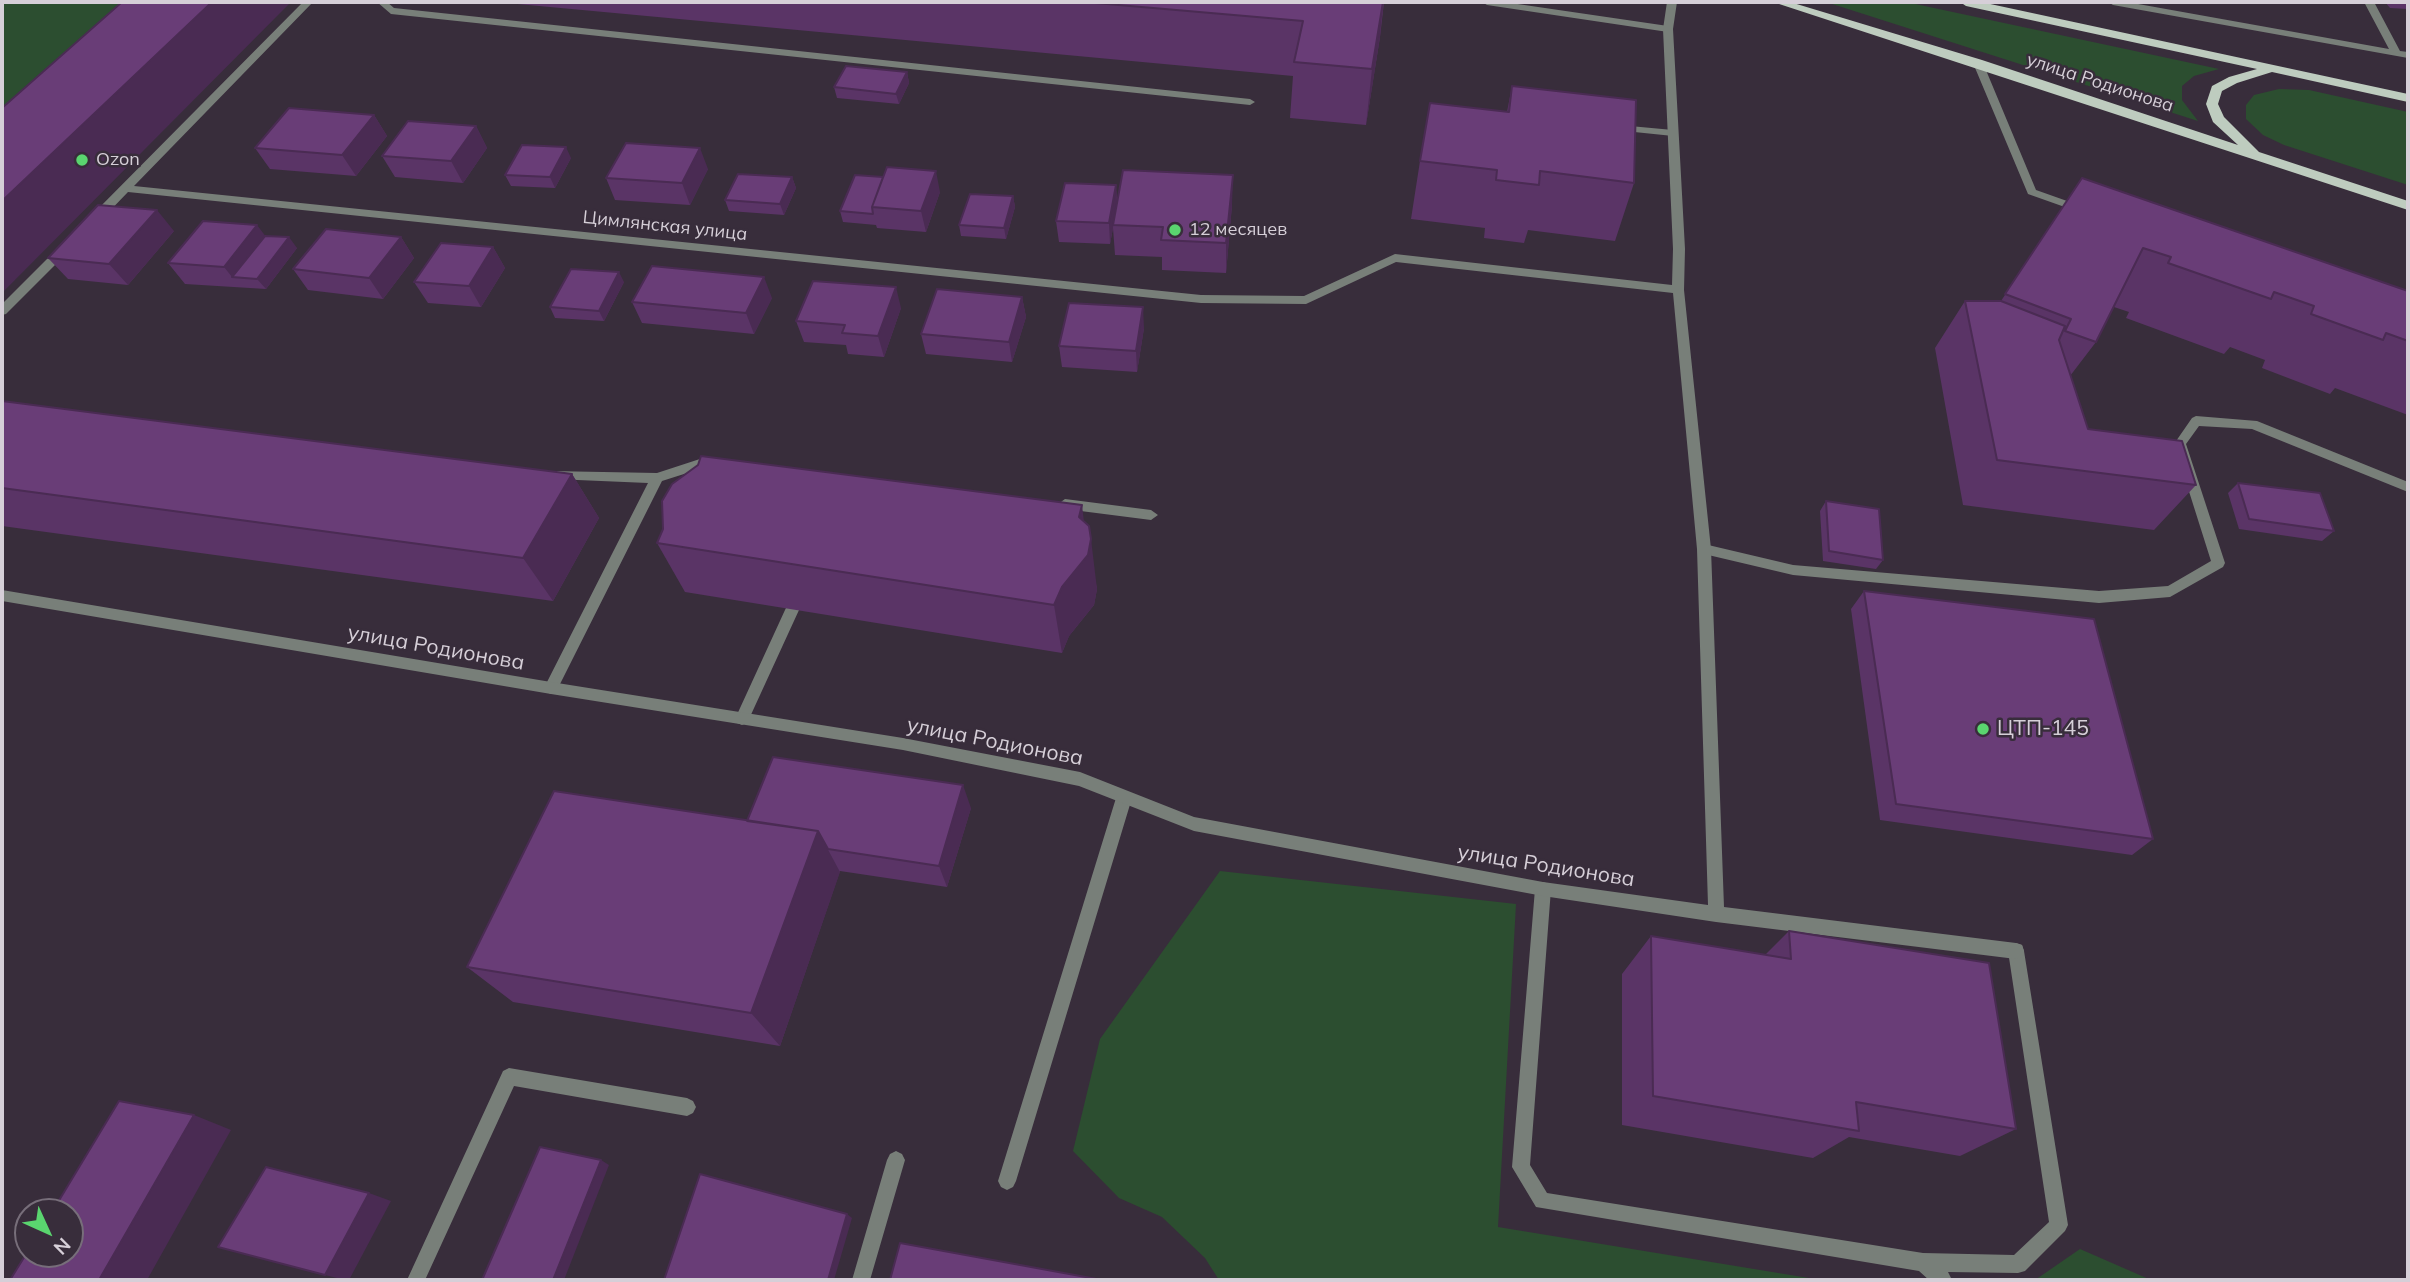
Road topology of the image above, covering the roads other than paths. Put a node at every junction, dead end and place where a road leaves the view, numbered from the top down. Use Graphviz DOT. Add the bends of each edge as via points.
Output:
graph roads {
  1 [pos="308,2"];
  2 [pos="382,2"];
  3 [pos="1488,2"];
  4 [pos="1672,2"];
  5 [pos="1779,2"];
  6 [pos="1966,2"];
  7 [pos="2113,2"];
  8 [pos="2369,2"];
  9 [pos="1668,29"];
  10 [pos="2396,53"];
  11 [pos="2408,55"];
  12 [pos="1978,63"];
  13 [pos="2273,68"];
  14 [pos="2408,98"];
  15 [pos="1250,102"];
  16 [pos="1603,126"];
  17 [pos="1673,133"];
  18 [pos="2257,155"];
  19 [pos="125,188"];
  20 [pos="2408,206"];
  21 [pos="2097,216"];
  22 [pos="87,226"];
  23 [pos="68,245"];
  24 [pos="1678,290"];
  25 [pos="2,311"];
  26 [pos="733,465"];
  27 [pos="542,473"];
  28 [pos="657,478"];
  29 [pos="2408,486"];
  30 [pos="1056,503"];
  31 [pos="1151,514"];
  32 [pos="1704,549"];
  33 [pos="2,596"];
  34 [pos="792,610"];
  35 [pos="551,688"];
  36 [pos="742,719"];
  37 [pos="1124,799"];
  38 [pos="1543,889"];
  39 [pos="1716,914"];
  40 [pos="687,1107"];
  41 [pos="896,1160"];
  42 [pos="1007,1181"];
  43 [pos="1923,1262"];
  44 [pos="416,1280"];
  45 [pos="861,1280"];
  46 [pos="1943,1280"];
  1 -- 19 [label="street"];
  2 -- 15 [label="street" via="391,11"];
  3 -- 9 [label="street"];
  4 -- 9 [label="street"];
  5 -- 12 [label="main road, улица Родионова"];
  6 -- 13 [label="main road"];
  7 -- 10 [label="street"];
  8 -- 10 [label="street"];
  9 -- 17 [label="street"];
  10 -- 11 [label="street"];
  12 -- 18 [label="main road, улица Родионова"];
  12 -- 21 [label="street" via="2032,192"];
  13 -- 14 [label="main road"];
  13 -- 18 [label="main road" via="2216,89 2212,104 2218,119"];
  16 -- 17 [label="street"];
  17 -- 24 [label="street"];
  18 -- 20 [label="main road, улица Родионова"];
  19 -- 22 [label="street"];
  19 -- 24 [label="street, Цимлянская улица" via="1201,299 1306,300 1395,258"];
  23 -- 25 [label="street"];
  24 -- 32 [label="street"];
  26 -- 28 [label="street" via="706,462"];
  27 -- 28 [label="street"];
  28 -- 35 [label="street"];
  29 -- 32 [label="street" via="2253,424 2196,421 2180,444 2218,564 2170,591 2099,597 1793,570"];
  30 -- 31 [label="street"];
  32 -- 39 [label="street"];
  33 -- 35 [label="street, улица Родионова"];
  34 -- 36 [label="street"];
  35 -- 36 [label="street, улица Родионова"];
  36 -- 37 [label="street, улица Родионова" via="903,744 1080,779"];
  37 -- 38 [label="street, улица Родионова" via="1194,824"];
  37 -- 42 [label="street"];
  38 -- 39 [label="street, улица Родионова"];
  38 -- 43 [label="street" via="1521,1167 1542,1201"];
  39 -- 43 [label="street, улица Родионова" via="2016,951 2059,1225 2018,1264"];
  40 -- 44 [label="street" via="509,1077"];
  41 -- 45 [label="street"];
  43 -- 46 [label="street"];
}
